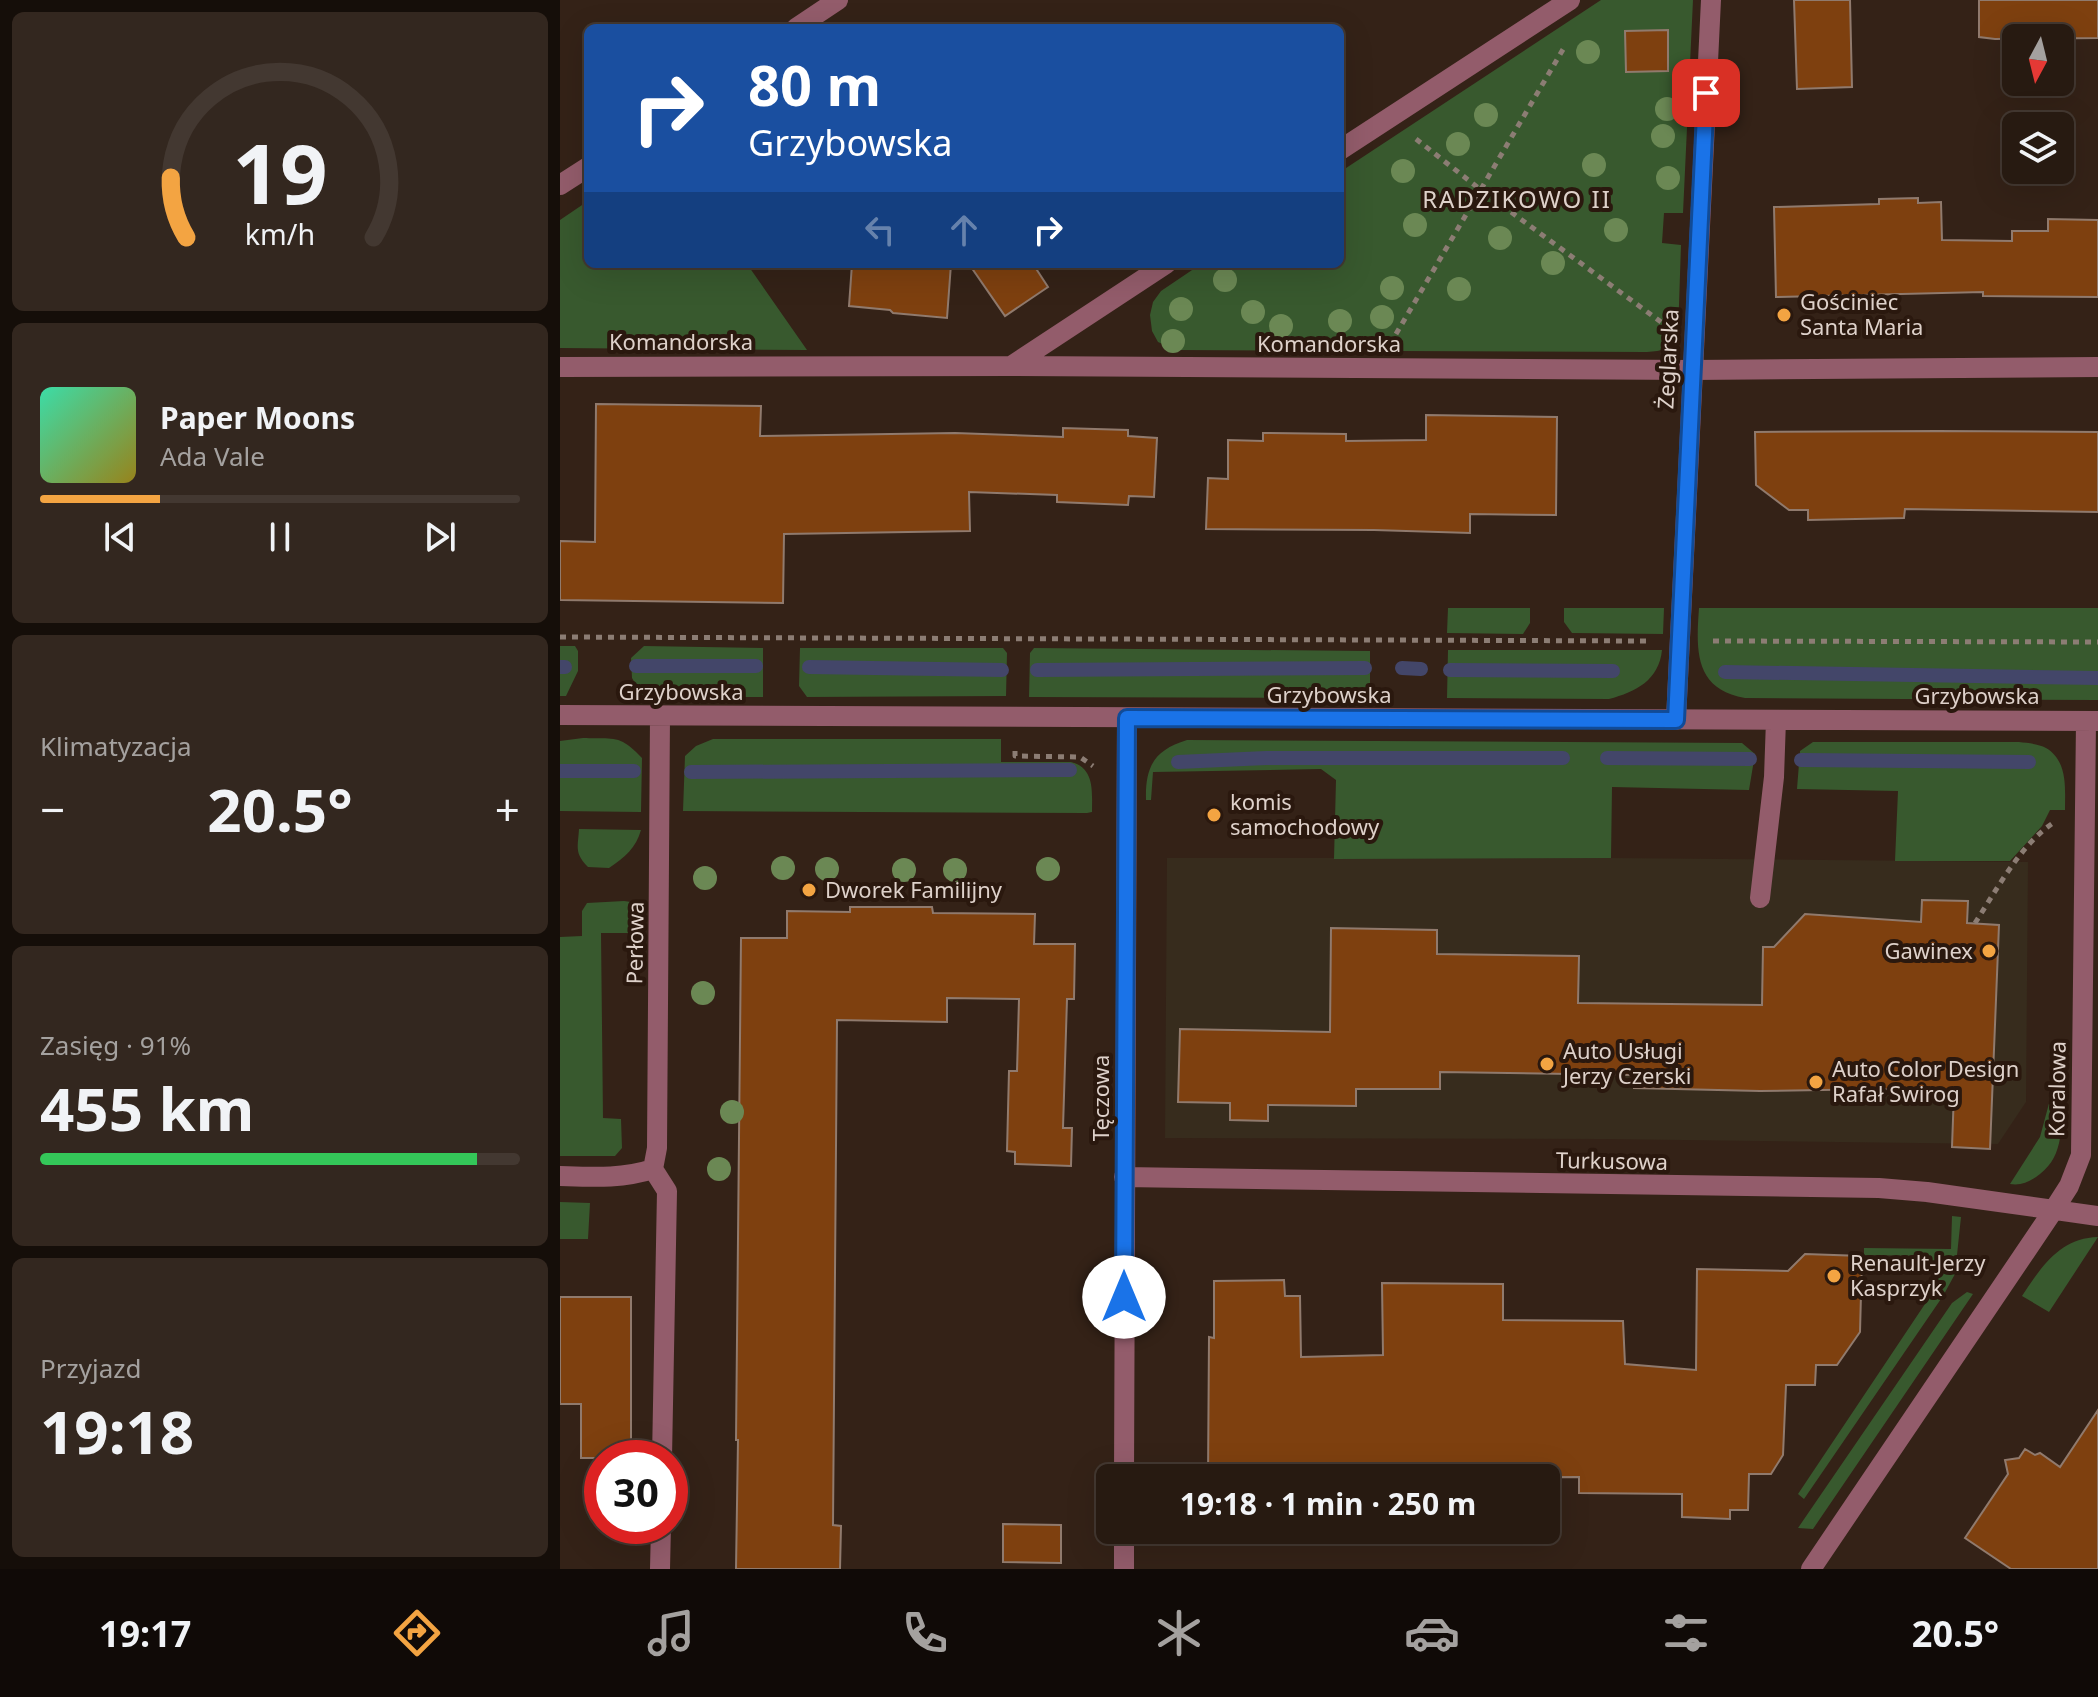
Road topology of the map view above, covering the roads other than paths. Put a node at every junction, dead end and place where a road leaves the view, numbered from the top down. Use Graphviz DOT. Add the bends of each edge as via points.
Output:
graph roads {
  1 [pos="838,0"];
  2 [pos="1570,0"];
  3 [pos="1711,0"];
  4 [pos="802,24"];
  5 [pos="1344,147"];
  6 [pos="584,170"];
  7 [pos="560,185"];
  8 [pos="1160,268"];
  9 [pos="1011,366"];
  10 [pos="560,367"];
  11 [pos="2098,367"];
  12 [pos="1692,370"];
  13 [pos="560,715"];
  14 [pos="660,716"];
  15 [pos="1127,718"];
  16 [pos="1676,720"];
  17 [pos="1776,720"];
  18 [pos="2092,721"];
  19 [pos="1760,898"];
  20 [pos="653,1169"];
  21 [pos="560,1176"];
  22 [pos="1124,1177"];
  23 [pos="2053,1211"];
  24 [pos="2098,1216"];
  25 [pos="662,1440"];
  26 [pos="1124,1464"];
  27 [pos="661,1544"];
  28 [pos="1124,1544"];
  29 [pos="660,1569"];
  30 [pos="1124,1569"];
  31 [pos="1811,1569"];
  1 -- 4 [label="street"];
  2 -- 5 [label="street"];
  3 -- 12 [label="street, Żeglarska"];
  6 -- 7 [label="street"];
  8 -- 9 [label="street"];
  9 -- 10 [label="street, Komandorska"];
  9 -- 12 [label="street, Komandorska"];
  11 -- 12 [label="street, Komandorska"];
  12 -- 16 [label="street, Żeglarska"];
  13 -- 14 [label="street, Grzybowska"];
  14 -- 15 [label="street, Grzybowska"];
  14 -- 20 [label="street, Perłowa"];
  15 -- 16 [label="street, Grzybowska"];
  15 -- 22 [label="street, Tęczowa"];
  16 -- 17 [label="street, Grzybowska"];
  17 -- 18 [label="street, Grzybowska"];
  17 -- 19 [label="street"];
  18 -- 23 [label="street, Koralowa" via="2081,1155"];
  20 -- 21 [label="street" via="614,1177"];
  20 -- 25 [label="street, Perłowa" via="667,1191"];
  22 -- 23 [label="street, Turkusowa" via="1879,1188"];
  22 -- 26 [label="street, Tęczowa"];
  23 -- 24 [label="street, Turkusowa"];
  23 -- 31 [label="street, Koralowa"];
  27 -- 29 [label="street"];
  28 -- 30 [label="street"];
}
